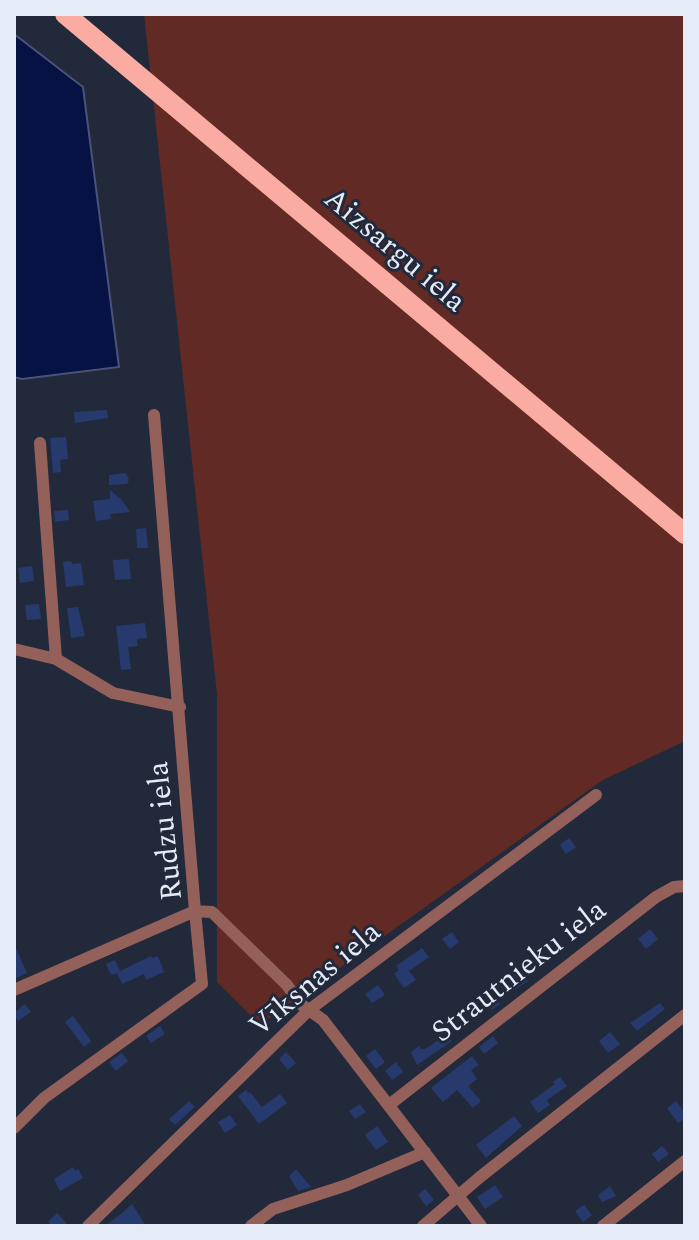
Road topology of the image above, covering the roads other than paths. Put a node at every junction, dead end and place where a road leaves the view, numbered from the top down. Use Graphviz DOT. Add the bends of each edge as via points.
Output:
graph roads {
  1 [pos="65,14"];
  2 [pos="154,415"];
  3 [pos="40,443"];
  4 [pos="685,534"];
  5 [pos="14,649"];
  6 [pos="56,659"];
  7 [pos="180,707"];
  8 [pos="596,795"];
  9 [pos="685,886"];
  10 [pos="195,911"];
  11 [pos="14,990"];
  12 [pos="309,1010"];
  13 [pos="685,1015"];
  14 [pos="389,1105"];
  15 [pos="14,1128"];
  16 [pos="425,1152"];
  17 [pos="685,1161"];
  18 [pos="457,1195"];
  19 [pos="88,1226"];
  20 [pos="251,1226"];
  21 [pos="423,1226"];
  22 [pos="481,1226"];
  23 [pos="603,1226"];
  1 -- 4 [label="highway, Aizsargu iela"];
  2 -- 7 [label="street, Rudzu iela"];
  3 -- 6 [label="street"];
  5 -- 6 [label="street"];
  6 -- 7 [label="street" via="113,693"];
  7 -- 10 [label="street, Rudzu iela"];
  8 -- 12 [label="street, Vīksnas iela"];
  9 -- 14 [label="street, Strautnieku iela" via="656,897"];
  10 -- 11 [label="street"];
  10 -- 12 [label="street, Rudzu iela" via="212,912"];
  10 -- 15 [label="street" via="202,984 44,1098"];
  12 -- 14 [label="street, Rudzu iela" via="323,1020"];
  12 -- 19 [label="street, Vīksnas iela"];
  13 -- 18 [label="street"];
  14 -- 16 [label="street, Rudzu iela"];
  16 -- 18 [label="street, Rudzu iela"];
  16 -- 20 [label="street" via="273,1209"];
  17 -- 23 [label="street"];
  18 -- 21 [label="street"];
  18 -- 22 [label="street, Rudzu iela"];
}
